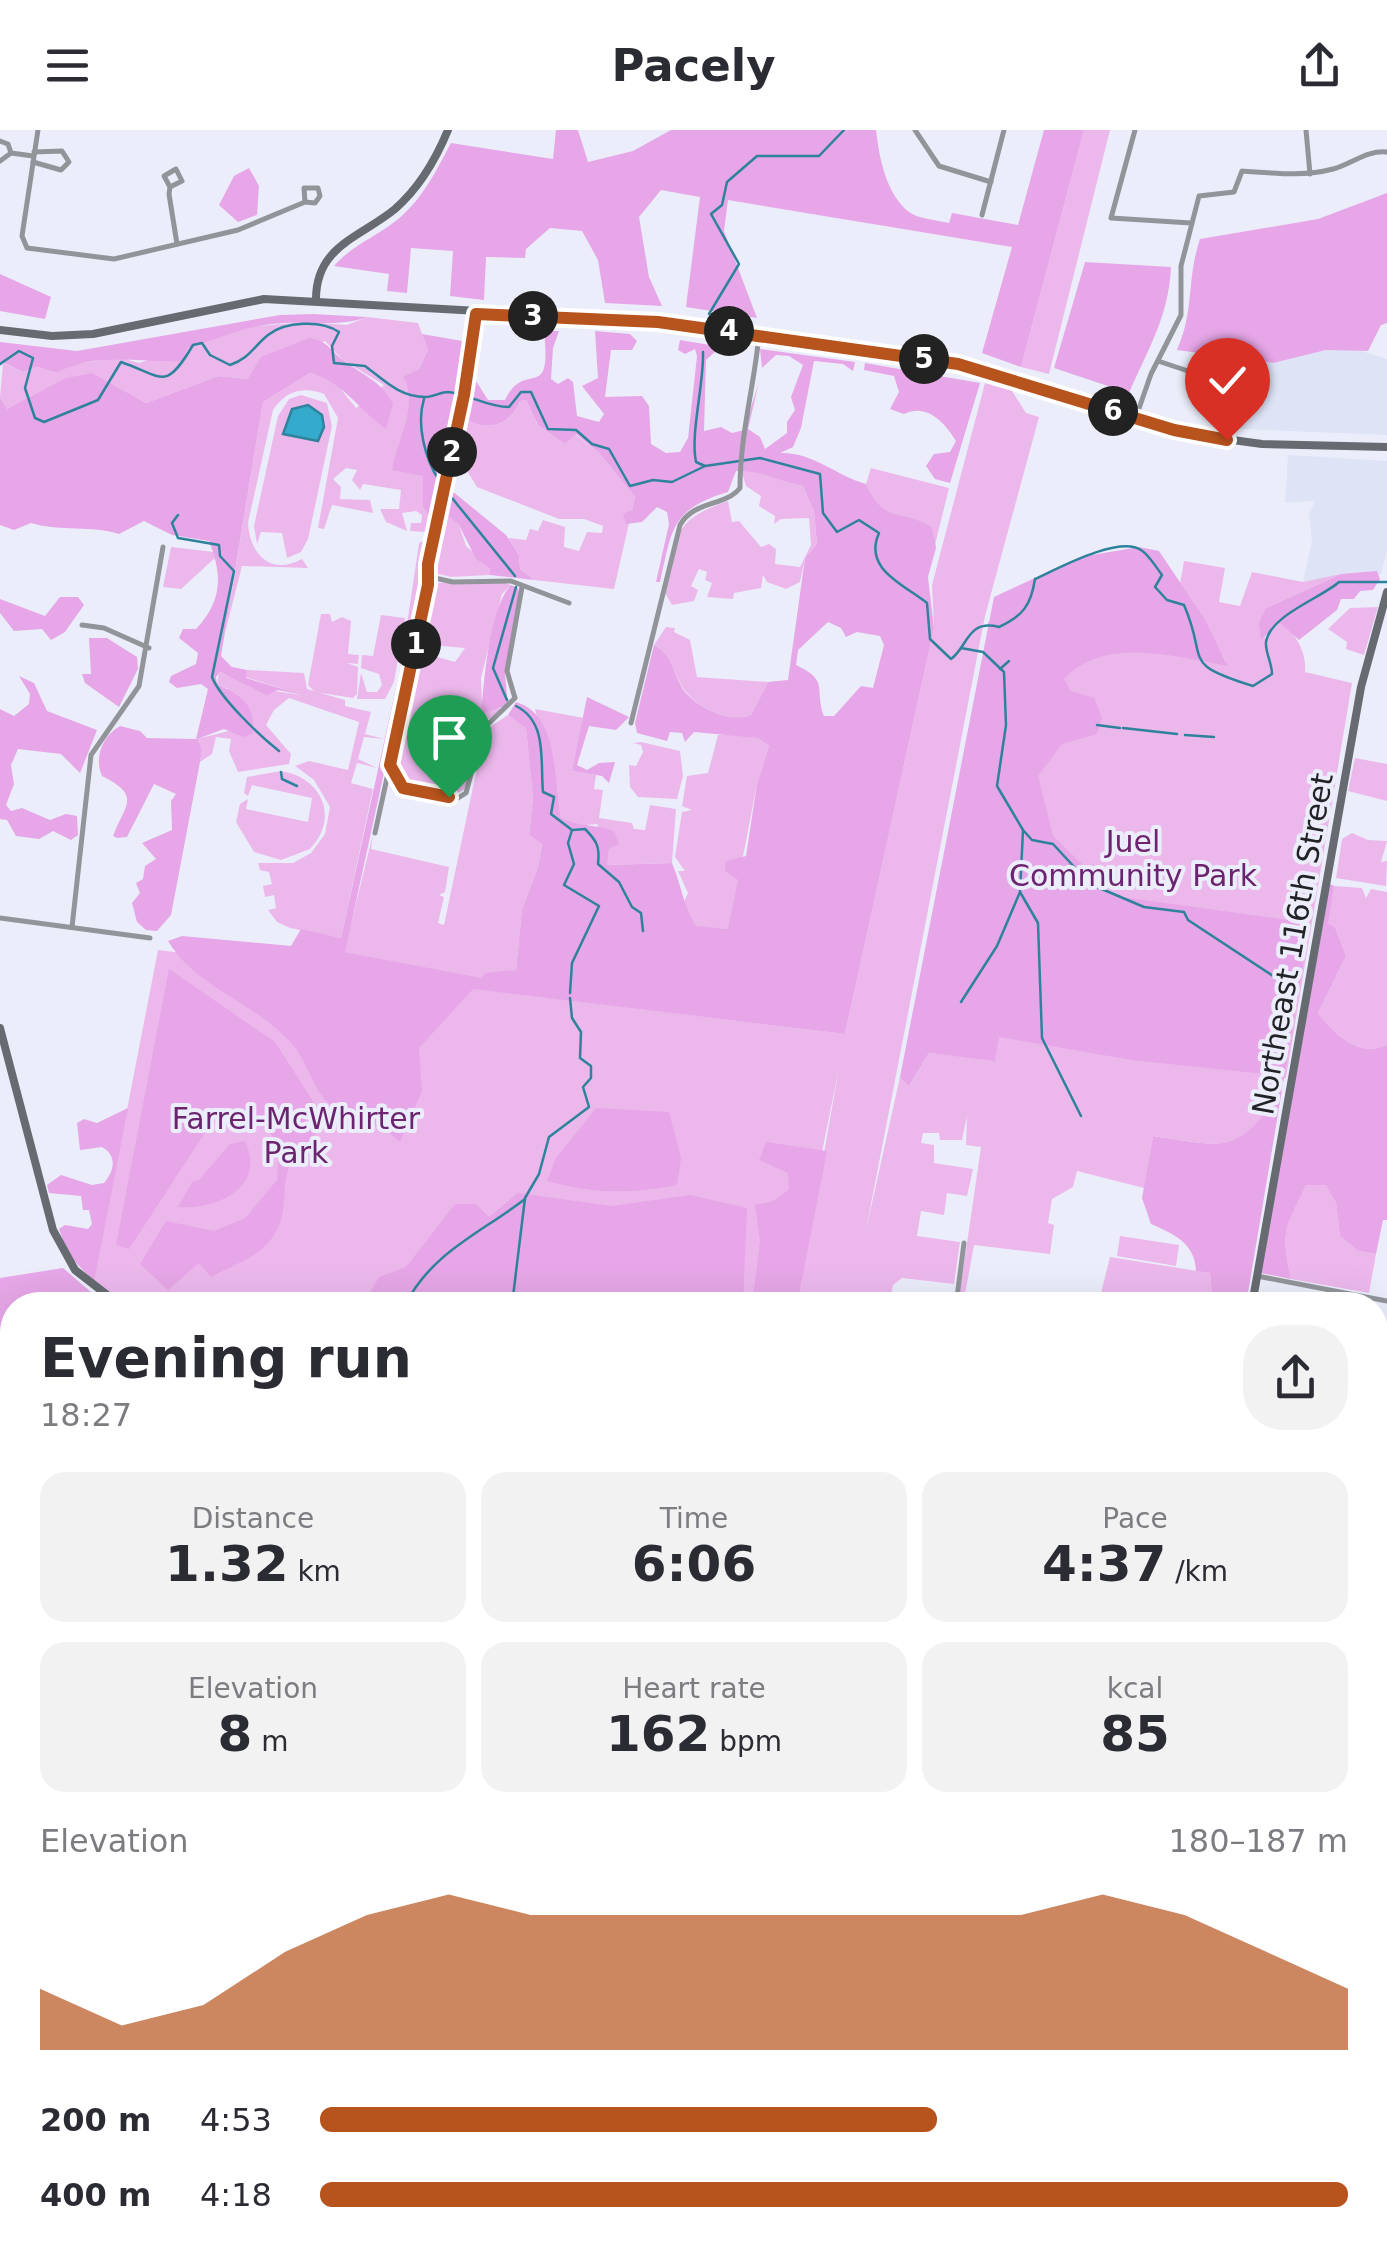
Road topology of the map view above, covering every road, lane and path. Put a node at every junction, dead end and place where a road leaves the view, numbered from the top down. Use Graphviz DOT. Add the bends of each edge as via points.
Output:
graph roads {
  1 [pos="38,130"];
  2 [pos="448,130"];
  3 [pos="915,130"];
  4 [pos="1004,130"];
  5 [pos="1135,130"];
  6 [pos="1306,130"];
  7 [pos="0,141"];
  8 [pos="11,152"];
  9 [pos="1387,152"];
  10 [pos="34,157"];
  11 [pos="0,161"];
  12 [pos="1310,174"];
  13 [pos="991,182"];
  14 [pos="170,188"];
  15 [pos="304,202"];
  16 [pos="982,216"];
  17 [pos="1191,223"];
  18 [pos="177,244"];
  19 [pos="316,300"];
  20 [pos="476,314"];
  21 [pos="0,330"];
  22 [pos="759,335"];
  23 [pos="1158,361"];
  24 [pos="1210,378"];
  25 [pos="1136,418"];
  26 [pos="1387,447"];
  27 [pos="163,547"];
  28 [pos="430,577"];
  29 [pos="522,587"];
  30 [pos="1387,592"];
  31 [pos="568,604"];
  32 [pos="82,625"];
  33 [pos="149,648"];
  34 [pos="631,723"];
  35 [pos="390,765"];
  36 [pos="375,833"];
  37 [pos="0,918"];
  38 [pos="72,927"];
  39 [pos="150,938"];
  40 [pos="0,1028"];
  41 [pos="964,1243"];
  42 [pos="1257,1276"];
  43 [pos="103,1292"];
  44 [pos="958,1292"];
  45 [pos="1254,1292"];
  46 [pos="1340,1292"];
  1 -- 10 [label="street"];
  2 -- 19 [label="main road" via="409,194 326,260"];
  3 -- 13 [label="street" via="935,162"];
  4 -- 13 [label="street"];
  5 -- 17 [label="street" via="1111,218"];
  6 -- 12 [label="street"];
  7 -- 8 [label="street"];
  8 -- 10 [label="street"];
  8 -- 11 [label="street"];
  9 -- 12 [label="street"];
  10 -- 10 [label="street" via="62,152 70,162 61,170"];
  10 -- 18 [label="street" via="22,244 99,260"];
  12 -- 17 [label="street" via="1242,171 1234,192 1200,196"];
  13 -- 16 [label="street"];
  14 -- 18 [label="street"];
  15 -- 18 [label="street" via="238,230"];
  17 -- 23 [label="street" via="1181,266 1181,315"];
  19 -- 20 [label="main road"];
  19 -- 21 [label="main road" via="264,299 83,335"];
  20 -- 22 [label="main road" via="658,322"];
  20 -- 28 [label="street"];
  22 -- 25 [label="main road" via="986,370"];
  22 -- 34 [label="street" via="738,494 693,509 680,524"];
  23 -- 24 [label="street"];
  23 -- 25 [label="street"];
  25 -- 26 [label="main road" via="1227,440"];
  27 -- 33 [label="street"];
  28 -- 29 [label="street"];
  28 -- 35 [label="street"];
  29 -- 31 [label="street"];
  29 -- 35 [label="street" via="507,671 515,698 483,729 466,793 458,798 403,788"];
  30 -- 42 [label="main road, Northeast 116th Street" via="1361,687"];
  32 -- 33 [label="street"];
  33 -- 38 [label="street" via="138,689 91,755"];
  35 -- 36 [label="street"];
  37 -- 38 [label="street"];
  38 -- 39 [label="street"];
  40 -- 43 [label="main road" via="53,1230 75,1270"];
  41 -- 44 [label="street"];
  42 -- 45 [label="main road, Northeast 116th Street"];
  42 -- 46 [label="street"];
}
